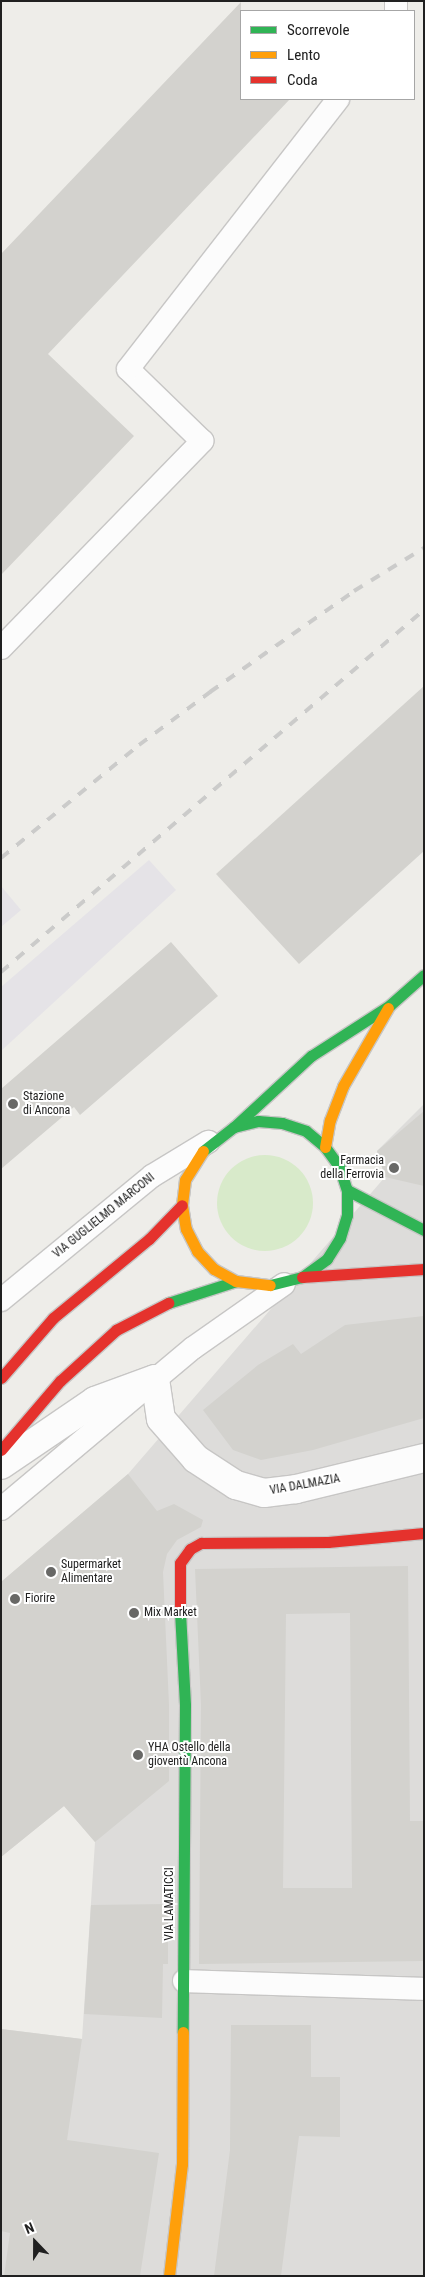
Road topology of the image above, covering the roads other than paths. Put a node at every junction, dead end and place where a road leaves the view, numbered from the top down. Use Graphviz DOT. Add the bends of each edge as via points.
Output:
graph roads {
  1 [pos="337,100"];
  2 [pos="1,648"];
  3 [pos="424,975"];
  4 [pos="390,1005"];
  5 [pos="234,1127"];
  6 [pos="213,1140"];
  7 [pos="325,1147"];
  8 [pos="347,1190"];
  9 [pos="182,1204"];
  10 [pos="424,1230"];
  11 [pos="424,1270"];
  12 [pos="293,1280"];
  13 [pos="236,1281"];
  14 [pos="1,1300"];
  15 [pos="1,1378"];
  16 [pos="155,1379"];
  17 [pos="1,1450"];
  18 [pos="424,1458"];
  19 [pos="1,1465"];
  20 [pos="1,1510"];
  21 [pos="424,1533"];
  22 [pos="184,1981"];
  23 [pos="424,1989"];
  24 [pos="169,2276"];
  1 -- 2 [label="lane" via="128,369 202,441"];
  3 -- 4 [label="main road, VIA GUGLIELMO MARCONI"];
  4 -- 5 [label="main road, VIA GUGLIELMO MARCONI" via="311,1056"];
  4 -- 7 [label="main road, VIA GUGLIELMO MARCONI" via="343,1086 330,1120"];
  5 -- 6 [label="main road, VIA GUGLIELMO MARCONI"];
  5 -- 7 [label="main road, VIA GUGLIELMO MARCONI" via="258,1121 282,1123 306,1132"];
  6 -- 9 [label="main road, VIA GUGLIELMO MARCONI" via="196,1158 185,1180"];
  6 -- 14 [label="lane, VIA GUGLIELMO MARCONI" via="152,1176"];
  7 -- 8 [label="main road, VIA GUGLIELMO MARCONI" via="339,1166"];
  8 -- 10 [label="main road"];
  8 -- 12 [label="main road, VIA GUGLIELMO MARCONI" via="347,1215 340,1238 327,1259"];
  9 -- 13 [label="main road, VIA GUGLIELMO MARCONI" via="186,1229 197,1251 214,1269"];
  9 -- 15 [label="main road" via="149,1239 53,1318"];
  11 -- 12 [label="main road"];
  12 -- 13 [label="main road, VIA GUGLIELMO MARCONI" via="260,1286"];
  12 -- 16 [label="lane, VIA GUGLIELMO MARCONI"];
  13 -- 17 [label="main road, VIA GUGLIELMO MARCONI" via="168,1303 116,1330 60,1381"];
  16 -- 18 [label="street, VIA DALMAZIA" via="161,1419 196,1459 236,1485 264,1492 296,1489"];
  16 -- 19 [label="street, VIA GUGLIELMO MARCONI" via="95,1401"];
  16 -- 20 [label="lane, VIA GUGLIELMO MARCONI"];
  21 -- 22 [label="main road, VIA LAMATICCI" via="328,1542 201,1543 190,1548 180,1563 185,1705"];
  22 -- 23 [label="lane"];
  22 -- 24 [label="main road, VIA LAMATICCI" via="182,2164"];
}
